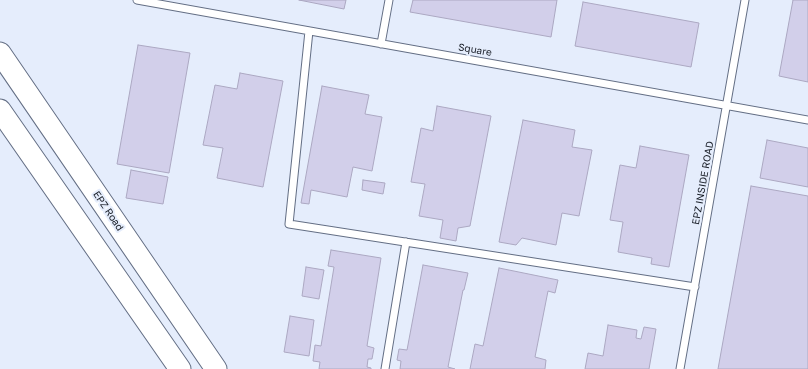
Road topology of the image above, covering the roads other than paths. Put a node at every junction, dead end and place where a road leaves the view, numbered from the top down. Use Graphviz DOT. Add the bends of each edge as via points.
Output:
graph roads {
  1 [pos="138,0"];
  2 [pos="389,0"];
  3 [pos="745,0"];
  4 [pos="309,31"];
  5 [pos="381,44"];
  6 [pos="0,53"];
  7 [pos="726,106"];
  8 [pos="0,110"];
  9 [pos="808,120"];
  10 [pos="406,242"];
  11 [pos="695,287"];
  12 [pos="180,369"];
  13 [pos="216,369"];
  14 [pos="385,369"];
  15 [pos="680,369"];
  1 -- 4 [label="lane, Square"];
  2 -- 5 [label="lane"];
  3 -- 7 [label="lane, EPZ INSIDE ROAD"];
  4 -- 5 [label="lane, Square"];
  4 -- 10 [label="lane" via="289,224"];
  5 -- 7 [label="lane, Square"];
  6 -- 13 [label="main road, EPZ Road"];
  7 -- 9 [label="lane, Square"];
  7 -- 11 [label="lane, EPZ INSIDE ROAD"];
  8 -- 12 [label="main road"];
  10 -- 11 [label="lane"];
  10 -- 14 [label="lane"];
  11 -- 15 [label="lane, EPZ INSIDE ROAD"];
}
